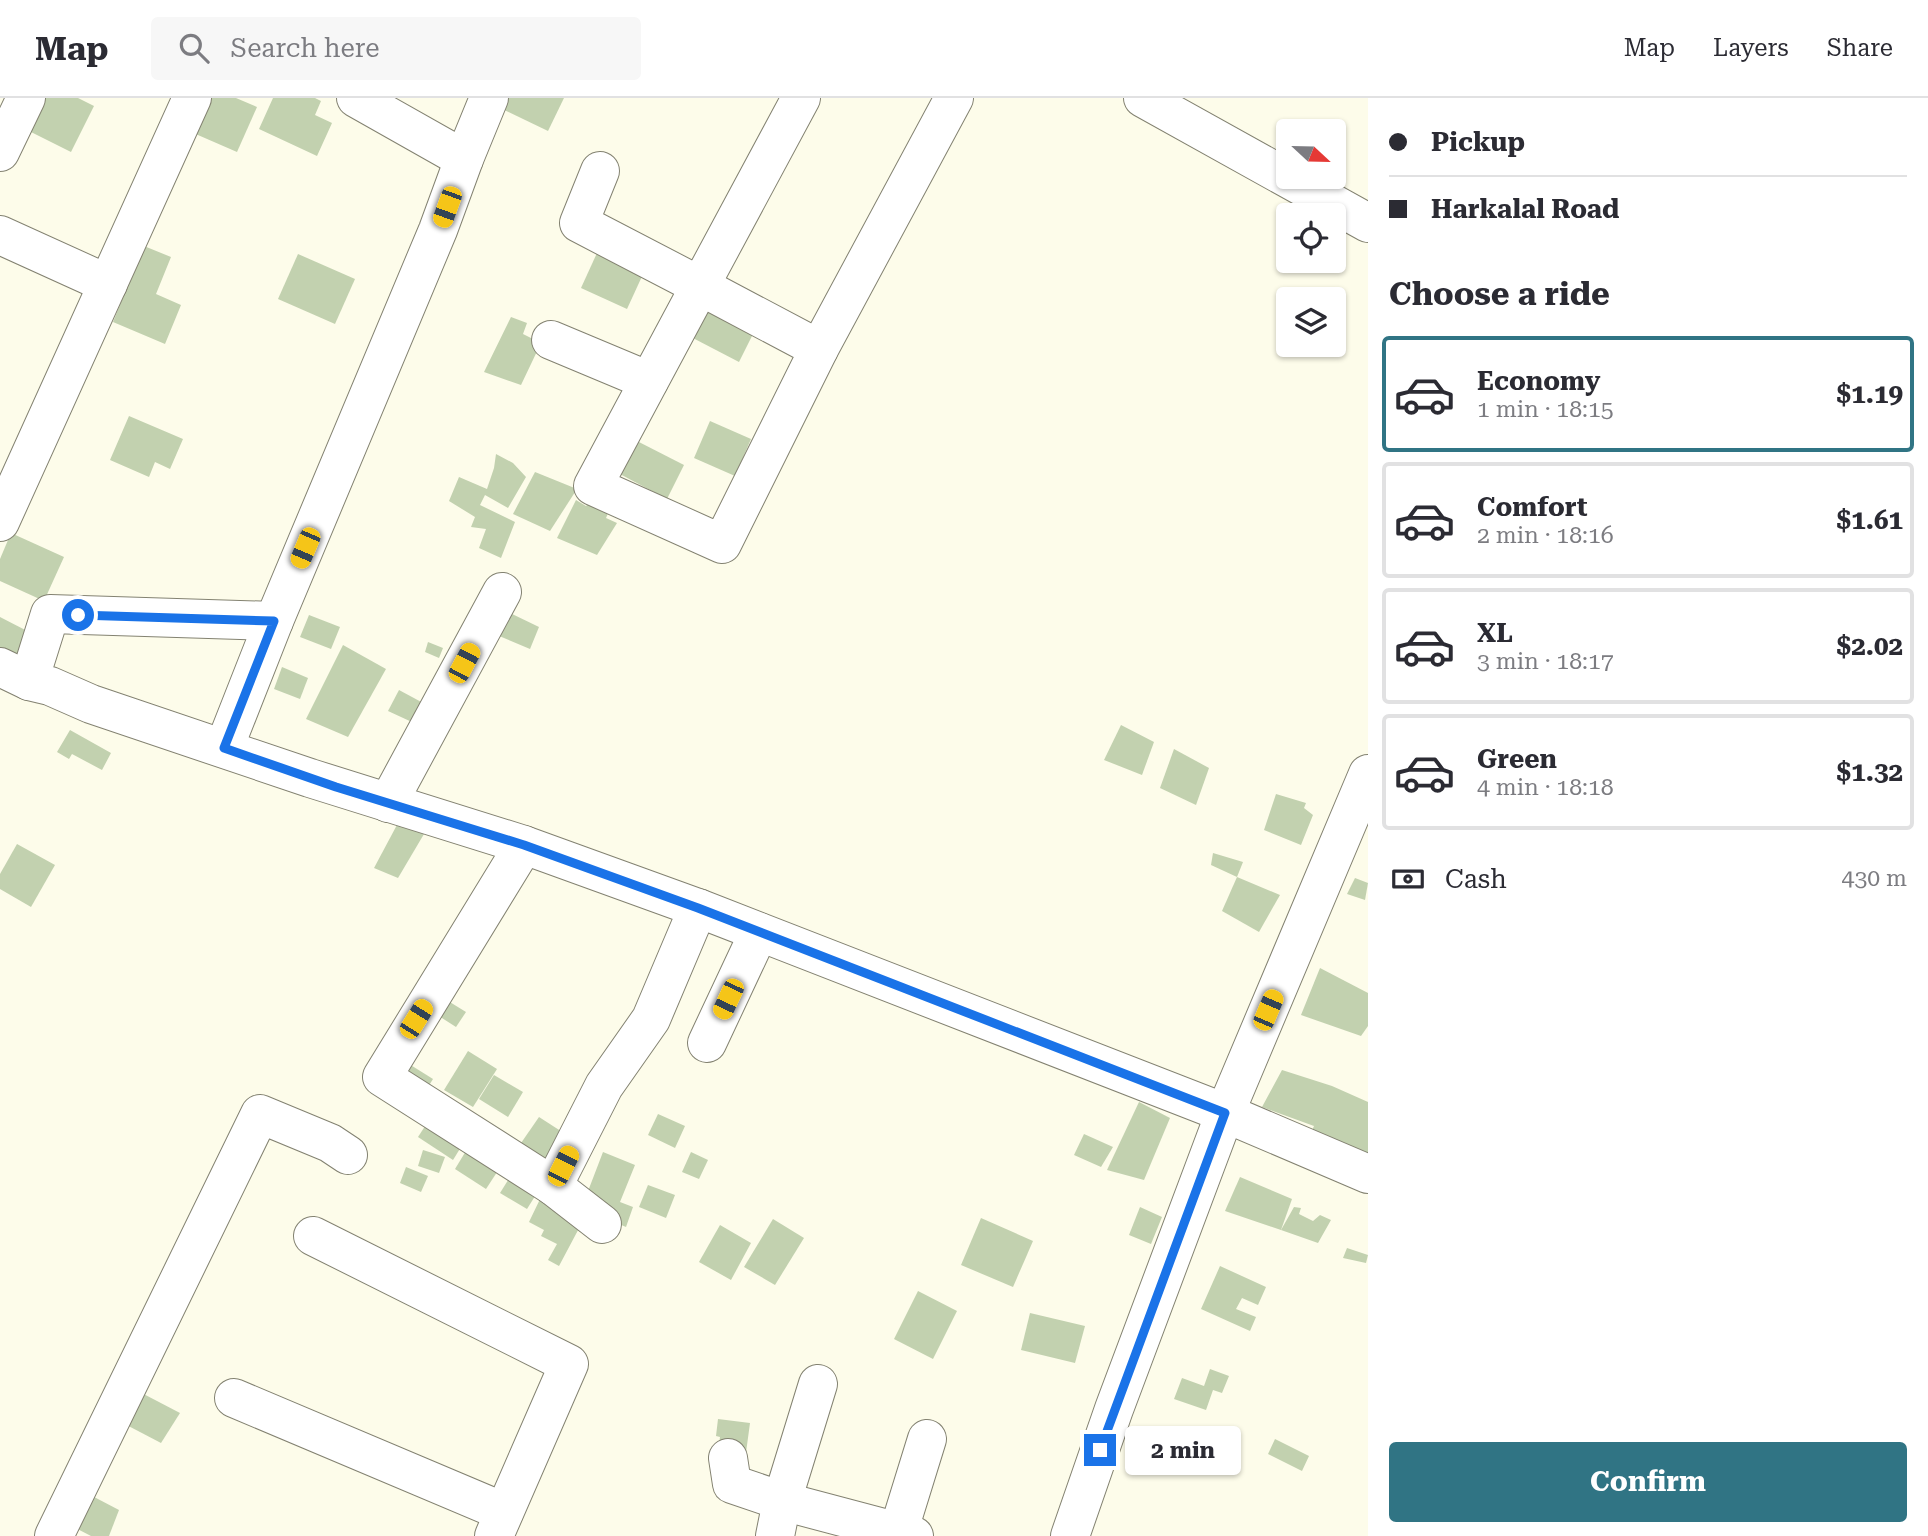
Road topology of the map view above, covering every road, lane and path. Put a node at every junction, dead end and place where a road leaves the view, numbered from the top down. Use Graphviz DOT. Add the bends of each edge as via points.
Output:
graph roads {
  1 [pos="26,98"];
  2 [pos="192,98"];
  3 [pos="356,98"];
  4 [pos="489,98"];
  5 [pos="801,98"];
  6 [pos="954,98"];
  7 [pos="1143,98"];
  8 [pos="0,152"];
  9 [pos="464,159"];
  10 [pos="600,171"];
  11 [pos="1368,223"];
  12 [pos="0,235"];
  13 [pos="108,284"];
  14 [pos="700,286"];
  15 [pos="551,340"];
  16 [pos="819,349"];
  17 [pos="649,381"];
  18 [pos="0,522"];
  19 [pos="502,592"];
  20 [pos="274,621"];
  21 [pos="14,674"];
  22 [pos="224,748"];
  23 [pos="1368,774"];
  24 [pos="388,803"];
  25 [pos="524,845"];
  26 [pos="698,908"];
  27 [pos="759,932"];
  28 [pos="707,1043"];
  29 [pos="1225,1113"];
  30 [pos="348,1155"];
  31 [pos="1368,1174"];
  32 [pos="553,1186"];
  33 [pos="602,1224"];
  34 [pos="313,1236"];
  35 [pos="818,1384"];
  36 [pos="234,1398"];
  37 [pos="927,1438"];
  38 [pos="728,1458"];
  39 [pos="779,1518"];
  40 [pos="499,1524"];
  41 [pos="903,1535"];
  42 [pos="54,1536"];
  43 [pos="1070,1536"];
  1 -- 8 [label="street"];
  2 -- 13 [label="street"];
  3 -- 9 [label="street"];
  4 -- 9 [label="street"];
  5 -- 14 [label="street"];
  6 -- 16 [label="street"];
  7 -- 11 [label="street"];
  9 -- 20 [label="street"];
  10 -- 14 [label="street" via="579,223"];
  12 -- 13 [label="street"];
  13 -- 18 [label="street"];
  14 -- 16 [label="street"];
  14 -- 17 [label="street"];
  15 -- 17 [label="street"];
  16 -- 17 [label="street" via="722,544 593,486"];
  19 -- 24 [label="street"];
  20 -- 21 [label="street" via="50,614"];
  20 -- 22 [label="street"];
  21 -- 22 [label="street"];
  22 -- 24 [label="street"];
  23 -- 29 [label="street"];
  24 -- 25 [label="street"];
  25 -- 26 [label="street"];
  25 -- 32 [label="street" via="382,1077"];
  26 -- 27 [label="street"];
  26 -- 32 [label="street" via="651,1019 604,1086"];
  27 -- 28 [label="street"];
  27 -- 29 [label="street"];
  29 -- 31 [label="street"];
  29 -- 43 [label="street"];
  30 -- 42 [label="street" via="260,1114"];
  32 -- 33 [label="street"];
  34 -- 40 [label="street" via="569,1364"];
  35 -- 39 [label="street"];
  36 -- 40 [label="street"];
  37 -- 41 [label="street"];
  38 -- 39 [label="street" via="732,1484"];
  39 -- 41 [label="street"];
}
